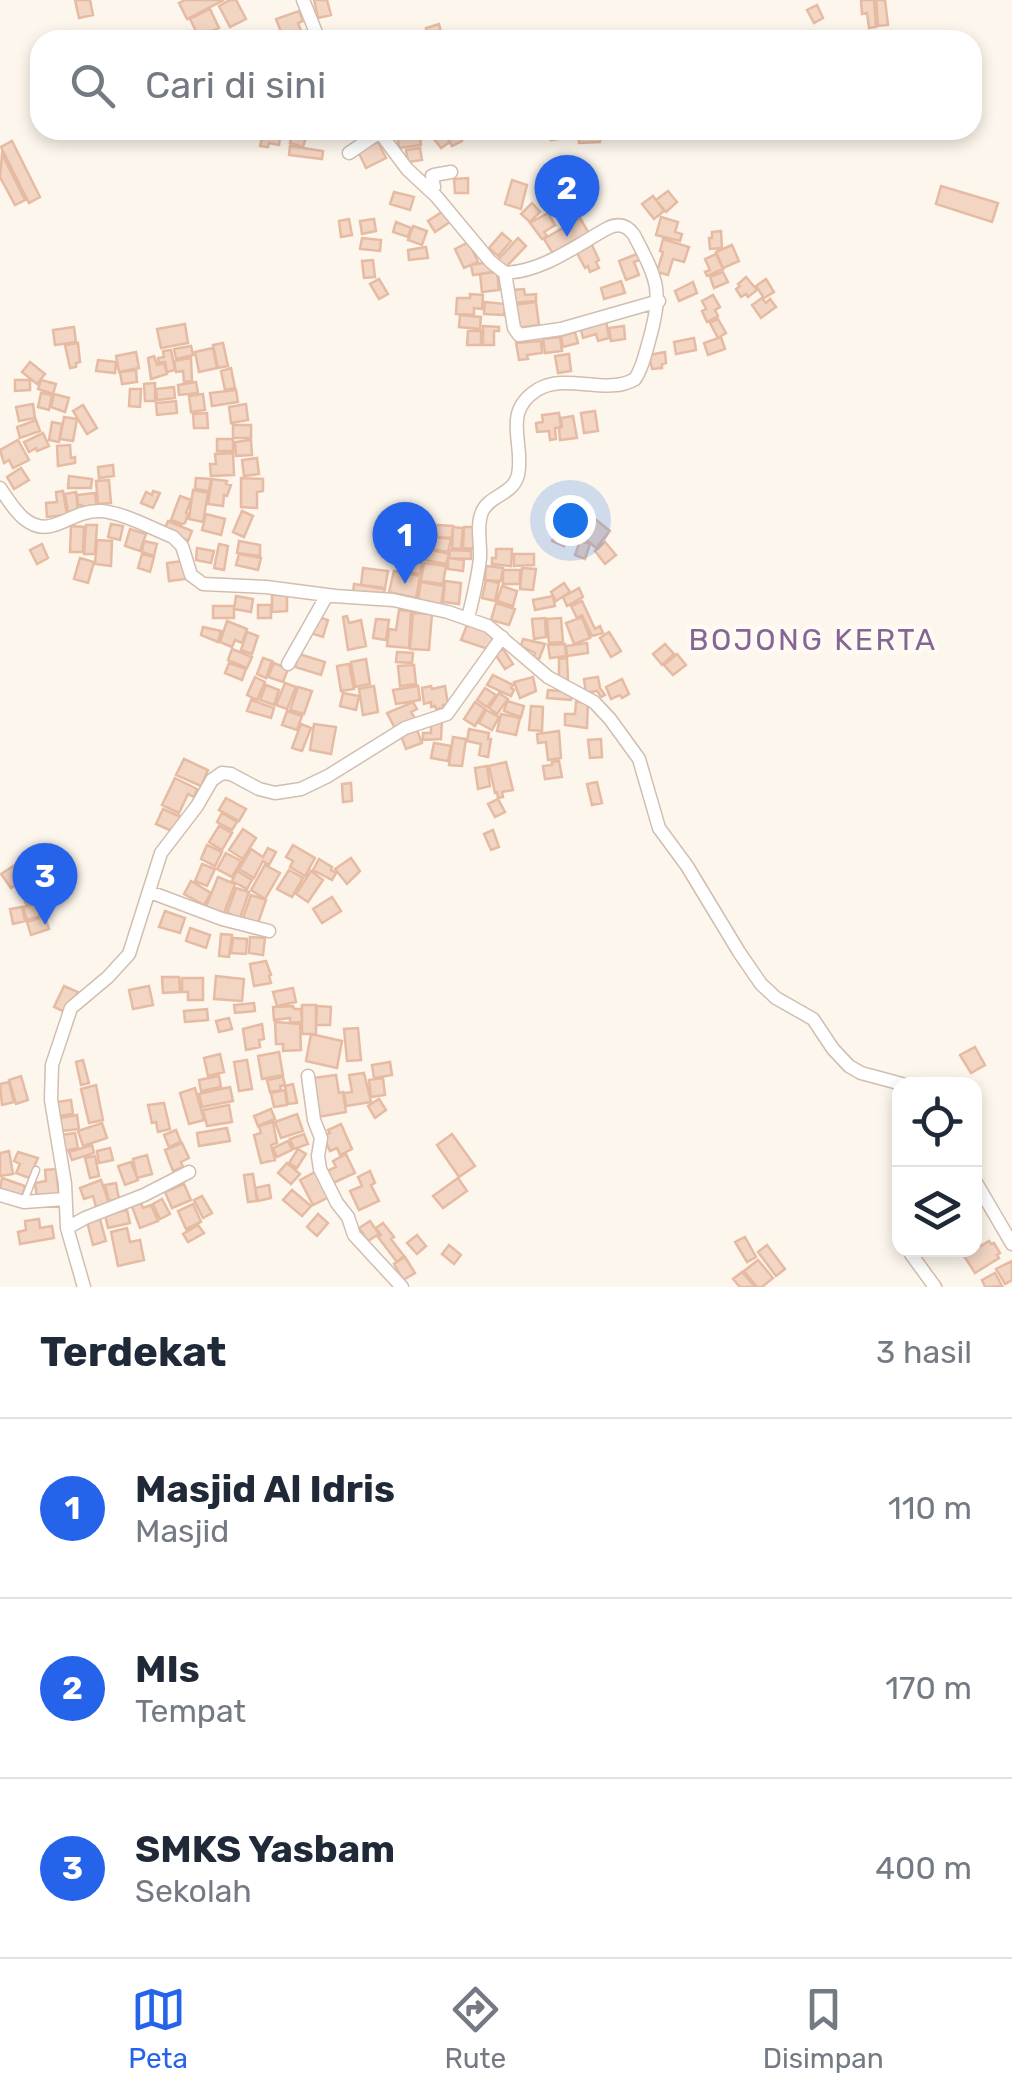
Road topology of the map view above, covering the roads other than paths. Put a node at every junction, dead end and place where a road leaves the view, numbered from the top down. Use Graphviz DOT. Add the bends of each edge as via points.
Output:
graph roads {
  1 [pos="303,0"];
  2 [pos="315,30"];
  3 [pos="367,140"];
  4 [pos="385,140"];
  5 [pos="349,153"];
  6 [pos="451,172"];
  7 [pos="431,190"];
  8 [pos="506,273"];
  9 [pos="658,301"];
  10 [pos="0,488"];
  11 [pos="327,595"];
  12 [pos="468,618"];
  13 [pos="502,636"];
  14 [pos="288,664"];
  15 [pos="150,892"];
  16 [pos="269,931"];
  17 [pos="308,1076"];
  18 [pos="892,1081"];
  19 [pos="36,1170"];
  20 [pos="189,1172"];
  21 [pos="982,1193"];
  22 [pos="0,1195"];
  23 [pos="65,1199"];
  24 [pos="24,1202"];
  25 [pos="67,1228"];
  26 [pos="1012,1244"];
  27 [pos="913,1257"];
  28 [pos="84,1287"];
  29 [pos="402,1287"];
  30 [pos="935,1287"];
  1 -- 2 [label="street"];
  3 -- 5 [label="street"];
  4 -- 7 [label="street"];
  6 -- 7 [label="street" via="432,176"];
  7 -- 8 [label="street"];
  8 -- 9 [label="street" via="519,335"];
  8 -- 9 [label="street" via="544,265 620,225 630,229 643,252"];
  9 -- 12 [label="street" via="642,364 630,382 546,386 519,410 518,475 480,516"];
  10 -- 11 [label="street" via="34,526 105,512 173,537 191,575 207,586"];
  11 -- 12 [label="street" via="405,602"];
  11 -- 14 [label="street"];
  12 -- 13 [label="street"];
  13 -- 15 [label="street" via="447,714 405,728 328,776 275,793 231,774 217,776 161,853"];
  13 -- 18 [label="street" via="610,718 640,763 662,833 766,990 813,1019 849,1066"];
  15 -- 16 [label="street"];
  15 -- 23 [label="street" via="129,954 71,1008 52,1065"];
  17 -- 29 [label="street" via="320,1169 354,1234"];
  19 -- 24 [label="lane"];
  20 -- 25 [label="street"];
  21 -- 26 [label="street"];
  22 -- 24 [label="street"];
  23 -- 24 [label="street"];
  23 -- 25 [label="street"];
  25 -- 28 [label="street"];
  27 -- 30 [label="street"];
}
